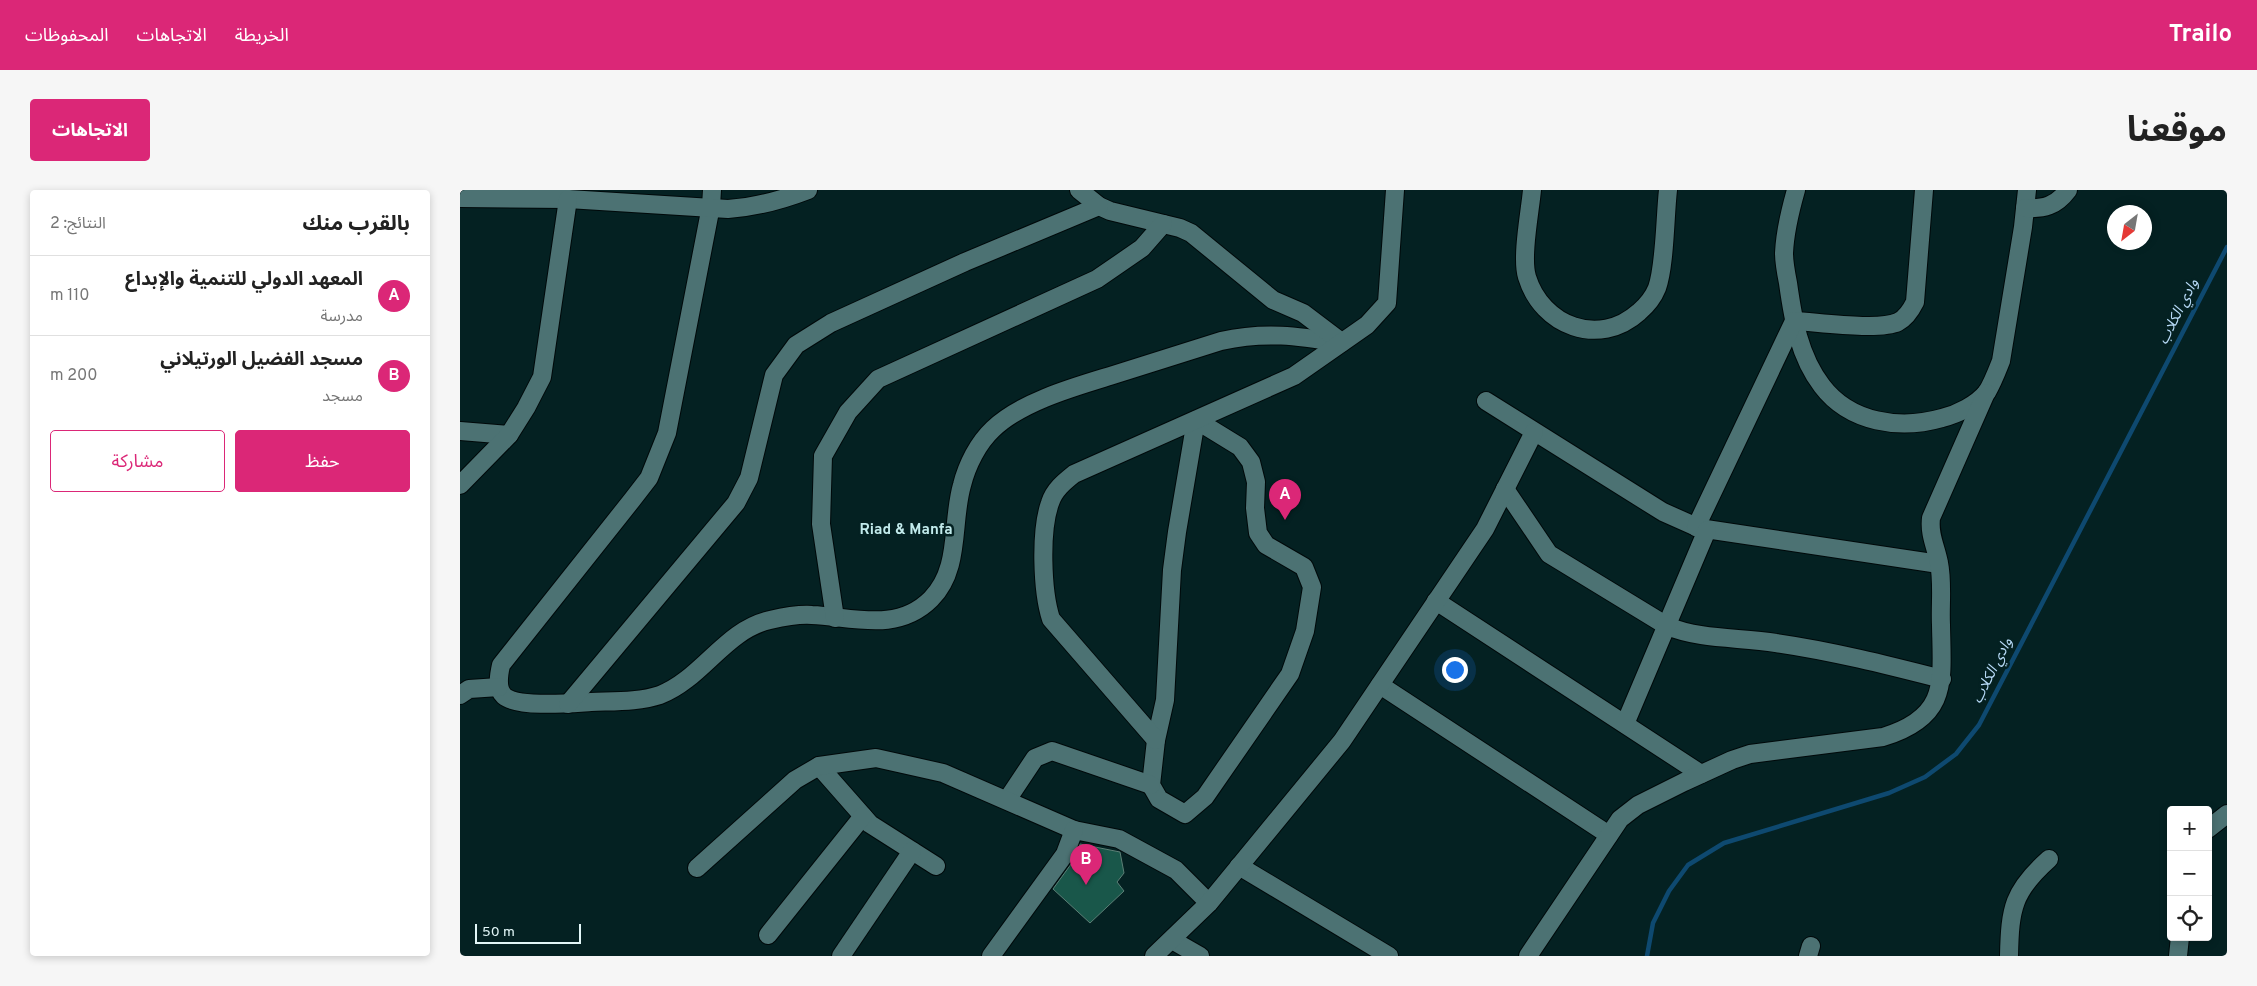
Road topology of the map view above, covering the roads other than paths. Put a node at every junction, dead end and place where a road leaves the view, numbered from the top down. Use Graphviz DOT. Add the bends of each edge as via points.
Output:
graph roads {
  1 [pos="808,190"];
  2 [pos="1079,190"];
  3 [pos="1395,190"];
  4 [pos="1532,190"];
  5 [pos="1668,190"];
  6 [pos="1796,190"];
  7 [pos="1924,190"];
  8 [pos="2027,190"];
  9 [pos="2068,190"];
  10 [pos="633,196"];
  11 [pos="460,198"];
  12 [pos="712,198"];
  13 [pos="568,199"];
  14 [pos="1099,206"];
  15 [pos="2025,208"];
  16 [pos="1163,224"];
  17 [pos="1794,321"];
  18 [pos="1342,343"];
  19 [pos="1986,393"];
  20 [pos="1486,401"];
  21 [pos="1196,420"];
  22 [pos="460,431"];
  23 [pos="1534,432"];
  24 [pos="509,435"];
  25 [pos="460,485"];
  26 [pos="1505,489"];
  27 [pos="1701,528"];
  28 [pos="1939,564"];
  29 [pos="1436,601"];
  30 [pos="835,618"];
  31 [pos="1667,626"];
  32 [pos="1942,679"];
  33 [pos="1380,685"];
  34 [pos="499,687"];
  35 [pos="463,690"];
  36 [pos="568,704"];
  37 [pos="1625,724"];
  38 [pos="1156,740"];
  39 [pos="819,766"];
  40 [pos="1701,774"];
  41 [pos="1151,785"];
  42 [pos="1007,800"];
  43 [pos="2227,814"];
  44 [pos="863,816"];
  45 [pos="2212,826"];
  46 [pos="1074,830"];
  47 [pos="1609,835"];
  48 [pos="912,851"];
  49 [pos="2050,859"];
  50 [pos="936,866"];
  51 [pos="1239,866"];
  52 [pos="697,868"];
  53 [pos="1208,903"];
  54 [pos="768,935"];
  55 [pos="1172,940"];
  56 [pos="2180,941"];
  57 [pos="841,956"];
  58 [pos="991,956"];
  59 [pos="1154,956"];
  60 [pos="1200,956"];
  61 [pos="1389,956"];
  62 [pos="1528,956"];
  63 [pos="2009,956"];
  64 [pos="2178,956"];
  1 -- 12 [label="street" via="746,208 728,209"];
  2 -- 14 [label="street"];
  3 -- 18 [label="street" via="1387,304"];
  4 -- 5 [label="street" via="1526,275 1533,292 1550,314 1563,324 1593,330 1622,324 1652,298 1660,275"];
  6 -- 17 [label="street" via="1788,218 1784,254"];
  7 -- 17 [label="street" via="1915,302 1909,313 1898,322 1883,326"];
  8 -- 15 [label="street"];
  9 -- 15 [label="street" via="2044,209"];
  10 -- 12 [label="street"];
  10 -- 13 [label="street"];
  11 -- 13 [label="street"];
  12 -- 34 [label="street" via="668,434 658,458 649,478 510,651 502,665"];
  13 -- 24 [label="street" via="542,377"];
  14 -- 16 [label="street"];
  14 -- 36 [label="street" via="840,319 796,345 774,375 749,478 736,503"];
  15 -- 19 [label="street" via="2001,361"];
  16 -- 18 [label="street" via="1191,233 1273,300 1302,314"];
  16 -- 30 [label="street" via="1142,248 1097,280 878,378 848,412 823,456 820,524"];
  17 -- 19 [label="street" via="1804,356 1822,386 1857,415 1896,424 1929,422 1953,416"];
  17 -- 27 [label="street"];
  18 -- 21 [label="street" via="1294,376"];
  18 -- 30 [label="street" via="1269,334 1221,341 1056,393 1011,415 993,429 969,465 961,487 948,574 930,601 894,620 868,622"];
  19 -- 28 [label="street" via="1931,518 1929,532"];
  20 -- 23 [label="street"];
  21 -- 38 [label="street" via="1172,570 1165,700"];
  21 -- 38 [label="street" via="1074,474 1060,486 1050,502 1043,537 1047,606 1051,619"];
  21 -- 41 [label="street" via="1240,447 1251,462 1256,482 1258,533 1266,545 1304,567 1312,587 1305,631 1290,674 1204,797 1185,814 1159,799"];
  22 -- 24 [label="street"];
  23 -- 26 [label="street"];
  23 -- 27 [label="street" via="1663,512"];
  24 -- 25 [label="street"];
  26 -- 29 [label="street" via="1485,529"];
  26 -- 31 [label="street" via="1549,554"];
  27 -- 28 [label="street"];
  27 -- 31 [label="street"];
  28 -- 32 [label="street"];
  29 -- 33 [label="street"];
  29 -- 37 [label="street"];
  30 -- 36 [label="street" via="790,616 749,627 693,676 659,695"];
  31 -- 32 [label="street" via="1685,633 1776,642 1846,655"];
  31 -- 37 [label="street"];
  32 -- 40 [label="street" via="1935,702 1925,716 1902,731 1883,737 1750,754"];
  33 -- 47 [label="street"];
  33 -- 51 [label="street" via="1342,741"];
  34 -- 35 [label="street"];
  34 -- 36 [label="street" via="504,696 519,702"];
  37 -- 40 [label="street"];
  38 -- 41 [label="street"];
  39 -- 42 [label="street" via="876,758 943,772"];
  39 -- 44 [label="street"];
  39 -- 52 [label="street" via="795,780"];
  40 -- 47 [label="street" via="1638,805 1620,819"];
  41 -- 42 [label="street" via="1052,751 1035,758"];
  42 -- 46 [label="street"];
  43 -- 45 [label="street"];
  44 -- 48 [label="street"];
  44 -- 54 [label="street"];
  46 -- 53 [label="street" via="1119,839 1176,870"];
  46 -- 58 [label="street" via="1065,854"];
  47 -- 62 [label="street"];
  48 -- 50 [label="street"];
  48 -- 57 [label="street"];
  49 -- 63 [label="street" via="2030,876 2015,900"];
  51 -- 53 [label="street"];
  51 -- 61 [label="street"];
  53 -- 55 [label="street"];
  55 -- 59 [label="street"];
  55 -- 60 [label="street"];
  56 -- 64 [label="street"];
}
